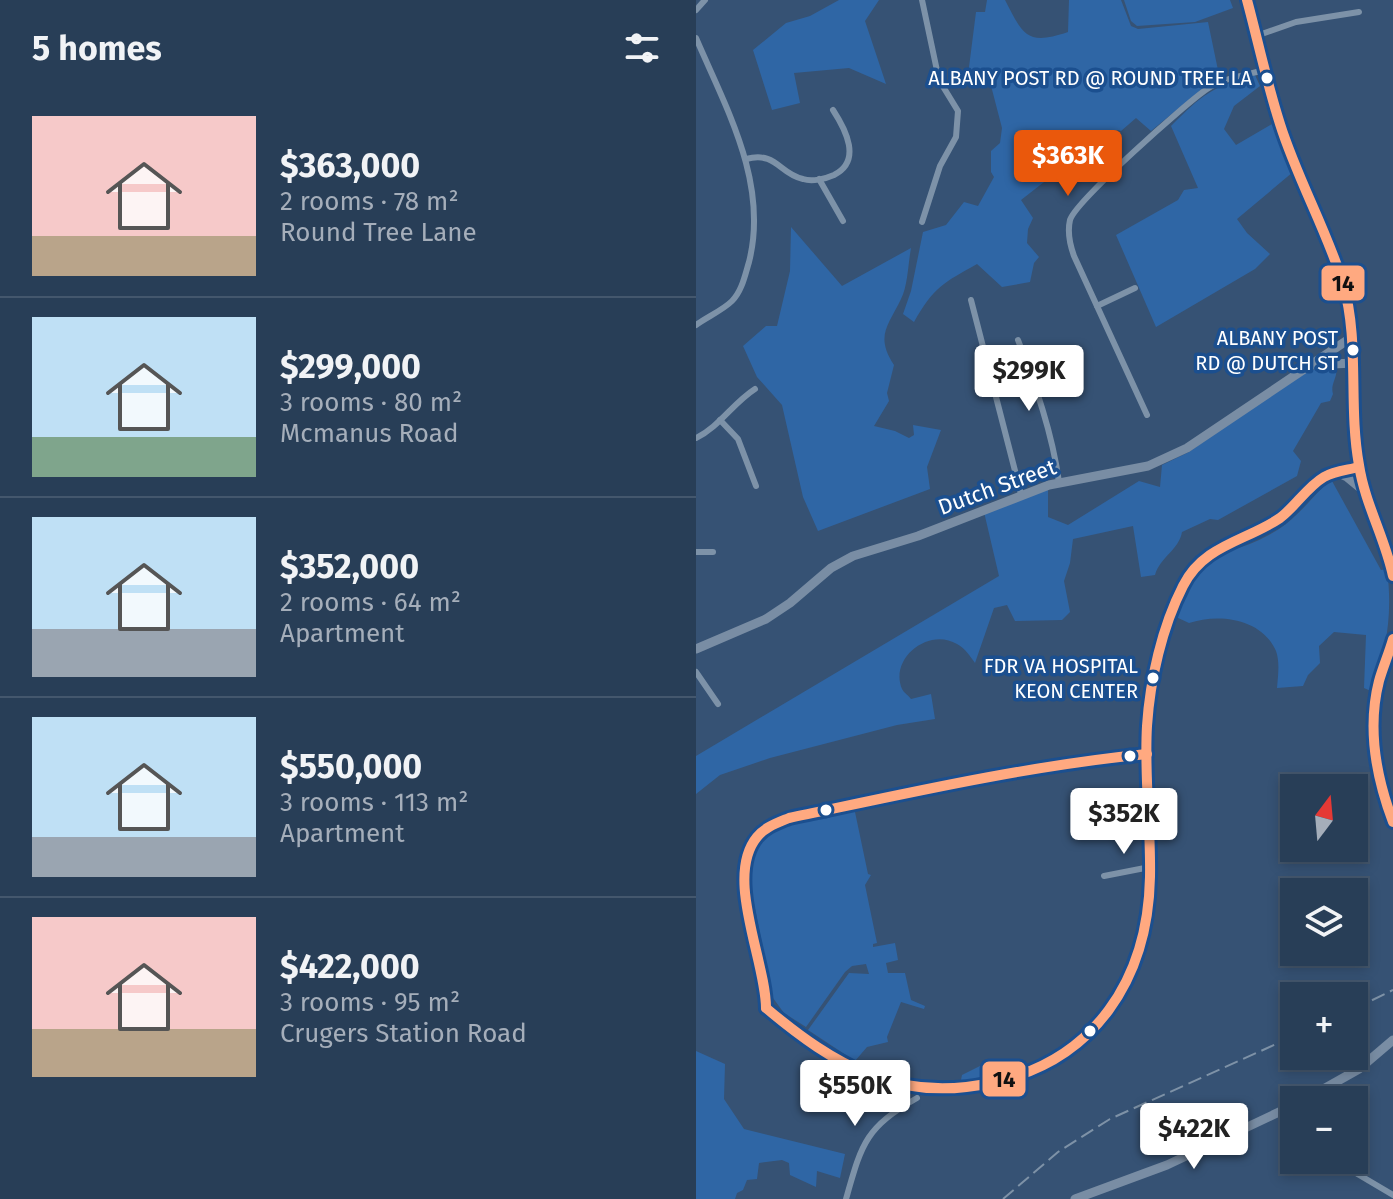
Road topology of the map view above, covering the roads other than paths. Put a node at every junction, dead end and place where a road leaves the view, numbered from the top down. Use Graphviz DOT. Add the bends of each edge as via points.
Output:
graph roads {
  1 [pos="705,0"];
  2 [pos="922,0"];
  3 [pos="1247,0"];
  4 [pos="696,10"];
  5 [pos="1359,12"];
  6 [pos="1256,36"];
  7 [pos="696,38"];
  8 [pos="1265,70"];
  9 [pos="833,110"];
  10 [pos="746,159"];
  11 [pos="819,179"];
  12 [pos="843,221"];
  13 [pos="922,222"];
  14 [pos="1135,288"];
  15 [pos="971,300"];
  16 [pos="1097,306"];
  17 [pos="696,325"];
  18 [pos="1352,337"];
  19 [pos="1018,340"];
  20 [pos="1354,363"];
  21 [pos="1311,365"];
  22 [pos="755,389"];
  23 [pos="1147,415"];
  24 [pos="720,420"];
  25 [pos="696,438"];
  26 [pos="1336,472"];
  27 [pos="1059,482"];
  28 [pos="756,486"];
  29 [pos="1364,491"];
  30 [pos="1021,494"];
  31 [pos="696,552"];
  32 [pos="713,552"];
  33 [pos="1391,556"];
  34 [pos="1393,576"];
  35 [pos="1393,639"];
  36 [pos="696,649"];
  37 [pos="696,672"];
  38 [pos="718,704"];
  39 [pos="1393,822"];
  40 [pos="1150,867"];
  41 [pos="1104,876"];
  42 [pos="1393,1040"];
  43 [pos="1329,1086"];
  44 [pos="917,1098"];
  45 [pos="1280,1112"];
  46 [pos="1358,1174"];
  47 [pos="1393,1195"];
  48 [pos="846,1199"];
  49 [pos="1075,1199"];
  1 -- 4 [label="street"];
  2 -- 13 [label="street" via="939,80 958,111 950,149"];
  3 -- 6 [label="street"];
  5 -- 6 [label="street" via="1296,22"];
  6 -- 8 [label="street"];
  7 -- 10 [label="street"];
  8 -- 16 [label="street" via="1206,89 1075,211 1069,240"];
  8 -- 18 [label="street" via="1280,125 1343,284"];
  9 -- 11 [label="street" via="844,126 850,154 841,171"];
  10 -- 11 [label="street" via="766,157 803,180"];
  10 -- 17 [label="street" via="754,212 746,274 731,302"];
  11 -- 12 [label="street"];
  14 -- 16 [label="street"];
  15 -- 30 [label="street"];
  16 -- 23 [label="street"];
  18 -- 20 [label="street"];
  18 -- 21 [label="street, Dutch Street"];
  19 -- 27 [label="street" via="1046,418"];
  20 -- 21 [label="street"];
  20 -- 29 [label="street" via="1355,437"];
  21 -- 27 [label="street, Dutch Street" via="1168,458"];
  22 -- 24 [label="street"];
  24 -- 25 [label="street"];
  24 -- 28 [label="street" via="738,439"];
  26 -- 29 [label="street"];
  27 -- 30 [label="street, Dutch Street"];
  29 -- 33 [label="street"];
  30 -- 36 [label="street, Dutch Street" via="843,561 772,615"];
  31 -- 32 [label="street"];
  33 -- 34 [label="street"];
  35 -- 39 [label="street" via="1379,680 1373,729 1377,767"];
  37 -- 38 [label="street"];
  40 -- 41 [label="street"];
  42 -- 43 [label="street"];
  44 -- 48 [label="street" via="867,1137"];
  45 -- 49 [label="street" via="1167,1165"];
  46 -- 47 [label="street"];
}
